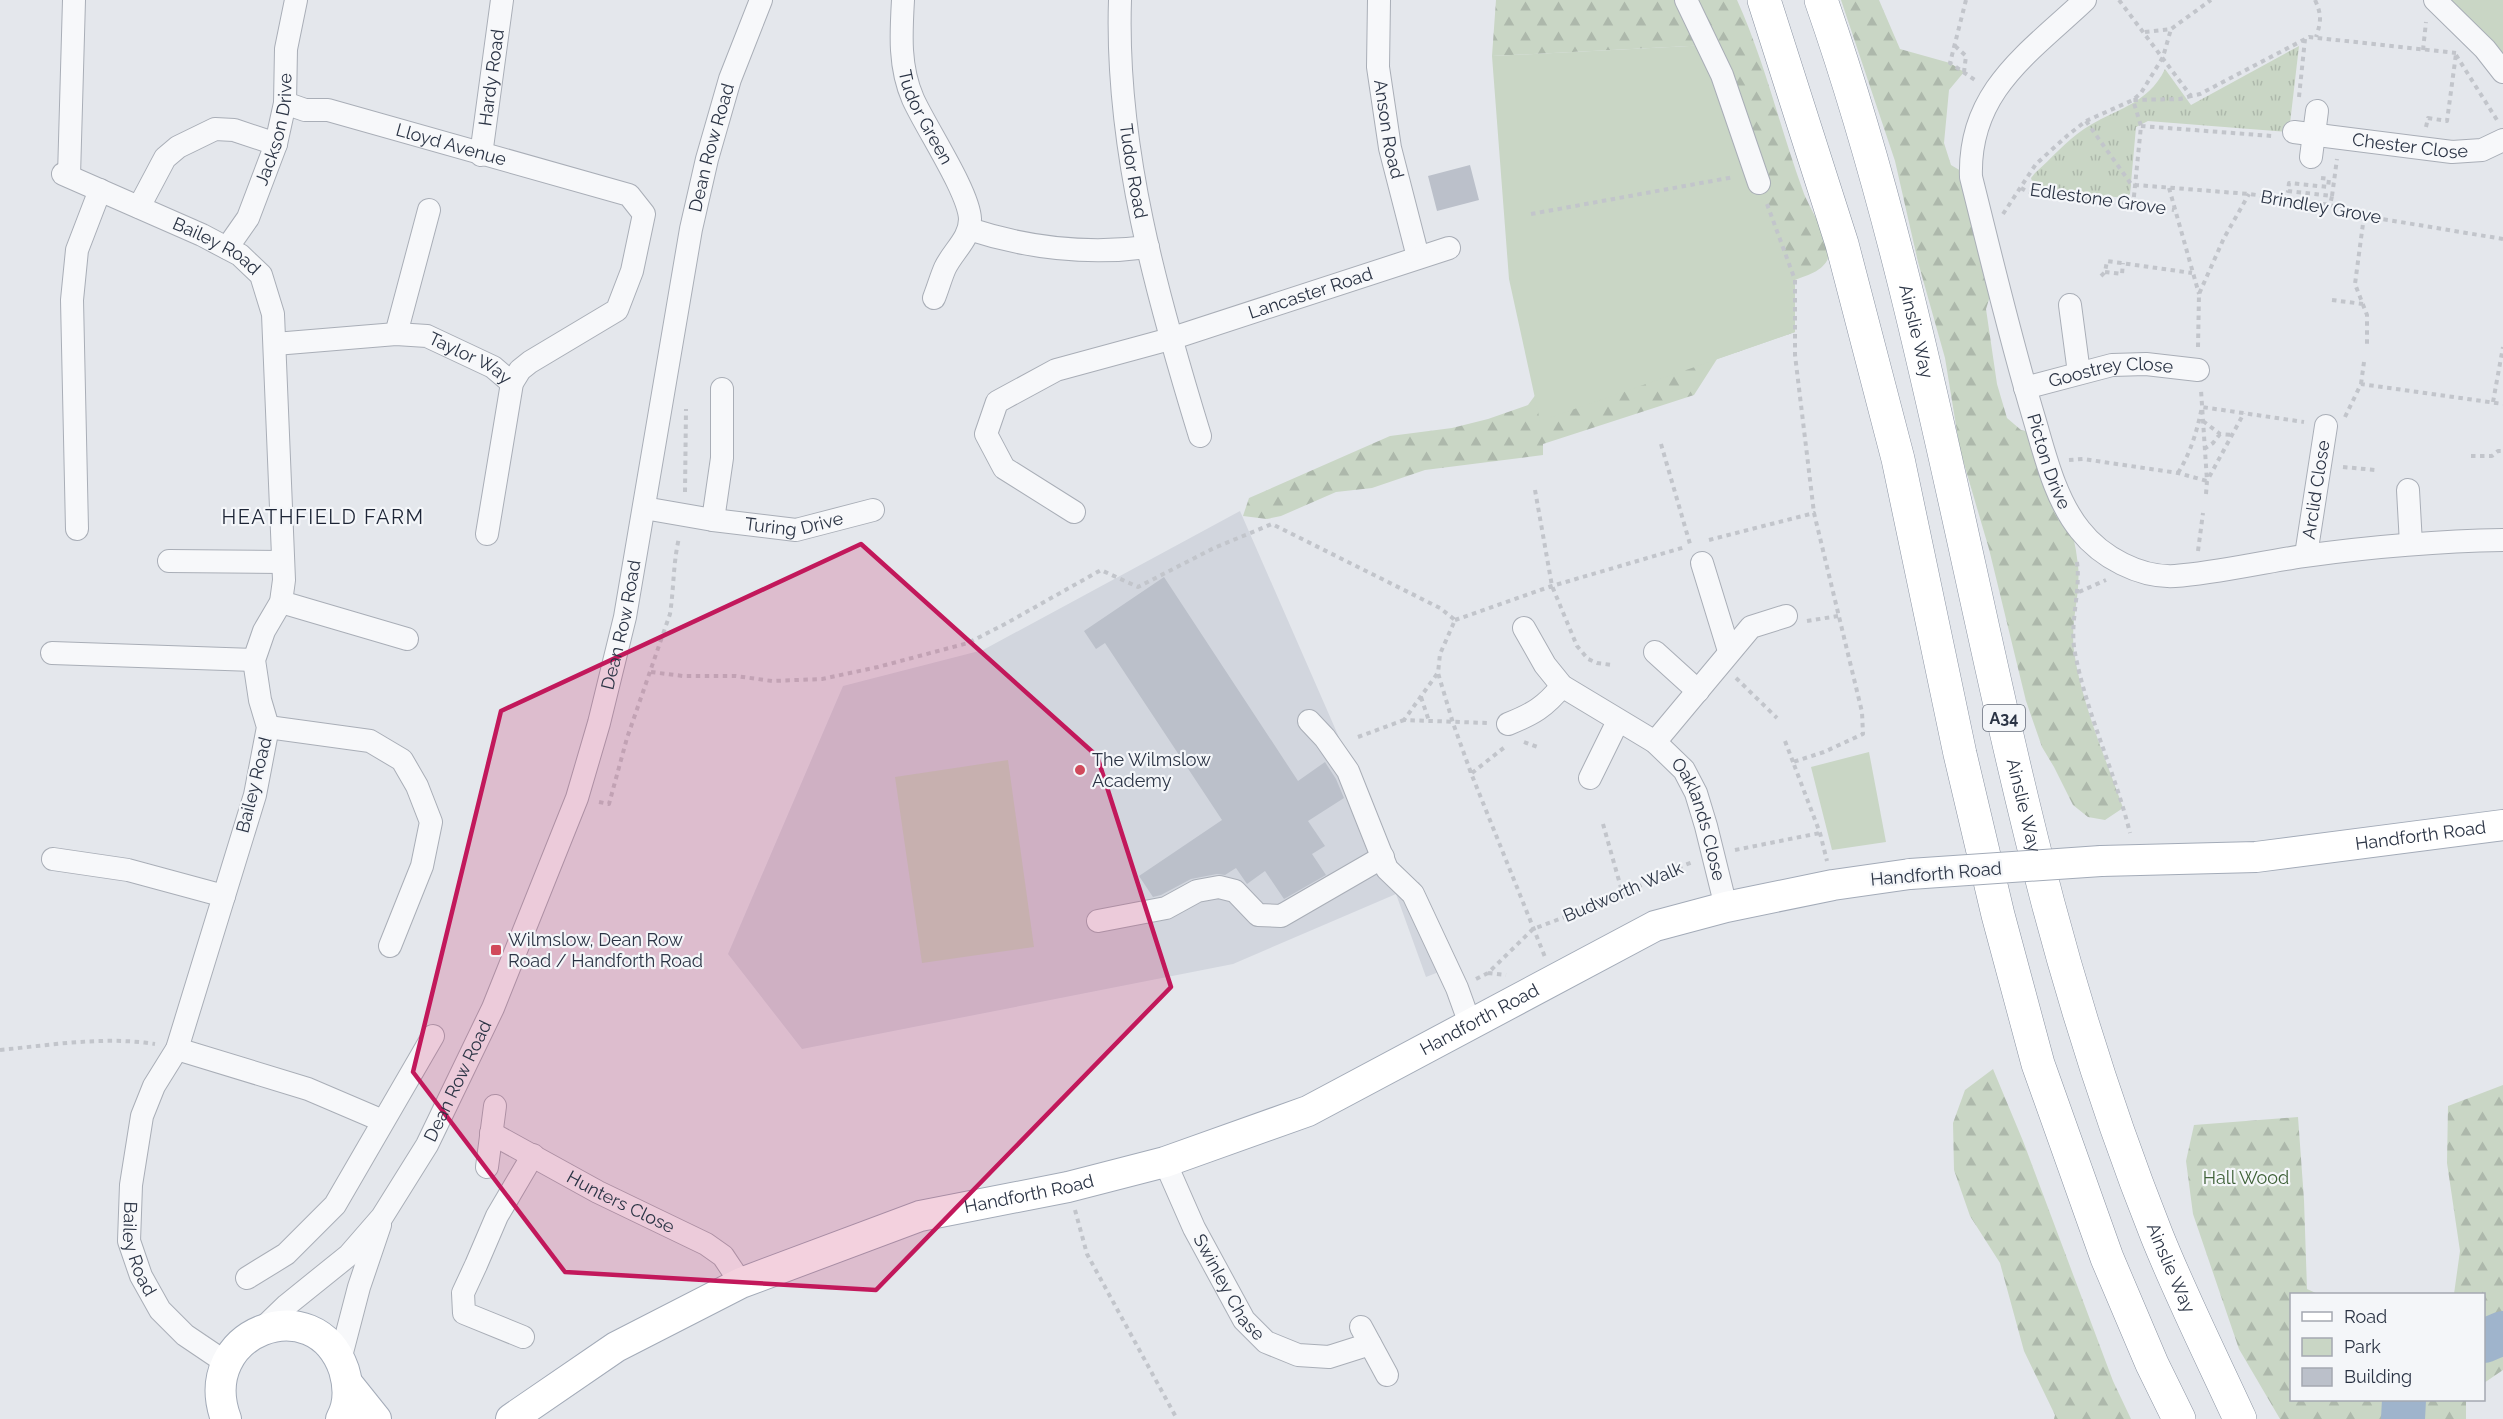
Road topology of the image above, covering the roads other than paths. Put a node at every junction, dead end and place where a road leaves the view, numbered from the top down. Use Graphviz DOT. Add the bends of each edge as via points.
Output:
graph roads {
  1 [pos="74,0"];
  2 [pos="296,0"];
  3 [pos="502,0"];
  4 [pos="761,0"];
  5 [pos="903,0"];
  6 [pos="1120,0"];
  7 [pos="1379,0"];
  8 [pos="1686,0"];
  9 [pos="1764,0"];
  10 [pos="1821,0"];
  11 [pos="2085,0"];
  12 [pos="2435,0"];
  13 [pos="2503,72"];
  14 [pos="285,103"];
  15 [pos="2503,140"];
  16 [pos="276,144"];
  17 [pos="481,155"];
  18 [pos="2311,157"];
  19 [pos="1757,177"];
  20 [pos="100,190"];
  21 [pos="139,207"];
  22 [pos="429,210"];
  23 [pos="969,229"];
  24 [pos="1148,247"];
  25 [pos="227,248"];
  26 [pos="1449,248"];
  27 [pos="1418,257"];
  28 [pos="934,298"];
  29 [pos="2070,305"];
  30 [pos="396,334"];
  31 [pos="1170,339"];
  32 [pos="275,344"];
  33 [pos="2198,370"];
  34 [pos="2079,374"];
  35 [pos="512,383"];
  36 [pos="2025,388"];
  37 [pos="722,389"];
  38 [pos="2324,434"];
  39 [pos="1200,436"];
  40 [pos="2408,490"];
  41 [pos="644,508"];
  42 [pos="873,510"];
  43 [pos="1074,512"];
  44 [pos="713,520"];
  45 [pos="77,529"];
  46 [pos="487,534"];
  47 [pos="2503,540"];
  48 [pos="2410,544"];
  49 [pos="1696,554"];
  50 [pos="2306,555"];
  51 [pos="169,561"];
  52 [pos="283,562"];
  53 [pos="281,603"];
  54 [pos="1786,616"];
  55 [pos="1524,628"];
  56 [pos="407,639"];
  57 [pos="1655,652"];
  58 [pos="52,653"];
  59 [pos="1724,658"];
  60 [pos="254,660"];
  61 [pos="1562,686"];
  62 [pos="1698,691"];
  63 [pos="1618,720"];
  64 [pos="1309,721"];
  65 [pos="268,727"];
  66 [pos="1508,735"];
  67 [pos="1654,742"];
  68 [pos="1590,778"];
  69 [pos="2503,825"];
  70 [pos="1383,857"];
  71 [pos="53,859"];
  72 [pos="224,896"];
  73 [pos="1726,907"];
  74 [pos="1098,921"];
  75 [pos="390,946"];
  76 [pos="1470,1024"];
  77 [pos="433,1036"];
  78 [pos="177,1049"];
  79 [pos="495,1106"];
  80 [pos="383,1121"];
  81 [pos="491,1133"];
  82 [pos="532,1155"];
  83 [pos="1165,1162"];
  84 [pos="487,1167"];
  85 [pos="382,1218"];
  86 [pos="247,1278"];
  87 [pos="741,1283"];
  88 [pos="261,1330"];
  89 [pos="523,1337"];
  90 [pos="225,1362"];
  91 [pos="344,1372"];
  92 [pos="1386,1375"];
  93 [pos="528,1415"];
  94 [pos="226,1419"];
  95 [pos="342,1419"];
  96 [pos="376,1419"];
  97 [pos="2178,1419"];
  98 [pos="2240,1419"];
  1 -- 20 [label="street, Bailey Road" via="66,175"];
  2 -- 14 [label="street, Jackson Drive" via="286,49"];
  3 -- 17 [label="street, Hardy Road"];
  4 -- 41 [label="street, Dean Row Road" via="730,80 707,159 691,229"];
  5 -- 23 [label="street, Tudor Green" via="900,42 912,98 966,204"];
  6 -- 24 [label="street, Tudor Road" via="1126,125"];
  7 -- 27 [label="street, Anson Road" via="1378,67 1390,148"];
  8 -- 19 [label="street" via="1722,75"];
  9 -- 97 [label="highway, A34" via="1842,244 1895,448 1987,869 2038,1065 2107,1258"];
  10 -- 98 [label="highway, Ainslie Way / A34" via="1892,229 2049,905 2130,1166 2158,1238"];
  11 -- 36 [label="street, Picton Drive" via="1999,82 1984,108 1970,152 1971,177"];
  12 -- 13 [label="street" via="2486,49"];
  14 -- 16 [label="street, Jackson Drive"];
  14 -- 17 [label="street, Lloyd Avenue" via="305,110 328,110"];
  15 -- 18 [label="street, Chester Close" via="2465,153 2302,128"];
  16 -- 21 [label="street" via="234,130 215,129 165,158"];
  16 -- 25 [label="street, Jackson Drive" via="248,218"];
  17 -- 35 [label="street, Lloyd Avenue" via="629,195 644,214 632,271 617,310 530,362"];
  20 -- 21 [label="street, Bailey Road"];
  20 -- 45 [label="street" via="77,250 72,300"];
  21 -- 25 [label="street, Bailey Road"];
  22 -- 30 [label="street"];
  23 -- 24 [label="street" via="1043,247 1106,251"];
  23 -- 28 [label="street" via="946,267"];
  24 -- 31 [label="street, Tudor Road"];
  25 -- 32 [label="street, Bailey Road" via="261,275 273,314"];
  26 -- 27 [label="street, Lancaster Road"];
  27 -- 31 [label="street, Lancaster Road"];
  29 -- 34 [label="street"];
  30 -- 32 [label="street, Taylor Way"];
  30 -- 35 [label="street, Taylor Way" via="427,336 493,367"];
  31 -- 39 [label="street, Tudor Road"];
  31 -- 43 [label="street" via="1056,370 997,402 986,434 1004,468"];
  32 -- 52 [label="street, Bailey Road"];
  33 -- 34 [label="street, Goostrey Close" via="2130,363"];
  34 -- 36 [label="street, Goostrey Close"];
  35 -- 46 [label="street, Taylor Way"];
  36 -- 50 [label="street, Picton Drive" via="2066,508 2091,543 2107,555 2149,573 2174,576"];
  37 -- 44 [label="street" via="722,458"];
  38 -- 50 [label="street, Arclid Close"];
  40 -- 48 [label="street"];
  41 -- 44 [label="street, Turing Drive"];
  41 -- 85 [label="street, Dean Row Road" via="625,617 577,798 493,1008 428,1145"];
  42 -- 44 [label="street, Turing Drive" via="796,530"];
  47 -- 48 [label="street, Picton Drive"];
  48 -- 50 [label="street, Picton Drive"];
  49 -- 59 [label="street"];
  51 -- 52 [label="street"];
  52 -- 53 [label="street, Bailey Road"];
  53 -- 56 [label="street"];
  53 -- 60 [label="street, Bailey Road" via="264,631"];
  54 -- 59 [label="street, Oaklands Close" via="1751,627"];
  55 -- 61 [label="street, Oaklands Close"];
  57 -- 62 [label="street"];
  58 -- 60 [label="street"];
  59 -- 62 [label="street, Oaklands Close"];
  60 -- 65 [label="street, Bailey Road"];
  61 -- 63 [label="street, Oaklands Close"];
  61 -- 66 [label="street" via="1549,703"];
  62 -- 67 [label="street, Oaklands Close"];
  63 -- 67 [label="street, Oaklands Close"];
  63 -- 68 [label="street"];
  64 -- 70 [label="street" via="1348,771"];
  65 -- 72 [label="street, Bailey Road" via="255,795"];
  65 -- 75 [label="street" via="370,741 402,760 417,786 431,822 422,866"];
  67 -- 73 [label="street, Oaklands Close" via="1684,770 1696,793"];
  69 -- 73 [label="main road, Handforth Road, bridge" via="2256,857 2101,861 1910,874"];
  70 -- 74 [label="street" via="1281,916 1258,915 1234,891 1219,887 1197,891 1166,908"];
  70 -- 76 [label="street" via="1387,869 1413,894"];
  71 -- 72 [label="street" via="128,870"];
  72 -- 78 [label="street, Bailey Road"];
  73 -- 76 [label="main road, Handforth Road" via="1655,926"];
  76 -- 83 [label="main road, Handforth Road" via="1308,1111"];
  77 -- 80 [label="street"];
  78 -- 80 [label="street" via="308,1089"];
  78 -- 90 [label="street, Bailey Road" via="154,1086 142,1116 130,1185 129,1240 141,1276 160,1310 185,1335"];
  79 -- 81 [label="street"];
  80 -- 86 [label="street" via="335,1205 286,1254"];
  81 -- 82 [label="street, Hunters Close"];
  81 -- 84 [label="street"];
  82 -- 87 [label="street, Hunters Close" via="706,1244 723,1256"];
  82 -- 89 [label="street" via="497,1216 463,1293 464,1313"];
  83 -- 87 [label="main road, Handforth Road" via="1068,1187 920,1216"];
  83 -- 92 [label="street, Swinley Chase" via="1194,1228 1244,1320 1266,1342 1298,1355 1329,1358 1365,1336"];
  85 -- 88 [label="street, Dean Row Road" via="349,1255"];
  85 -- 91 [label="street, Dean Row Road" via="359,1287"];
  87 -- 93 [label="main road, Handforth Road" via="616,1347"];
  88 -- 90 [label="main road" via="240,1343"];
  88 -- 91 [label="main road" via="286,1326 311,1331 334,1350"];
  90 -- 94 [label="main road" via="219,1384"];
  91 -- 95 [label="main road" via="348,1400"];
  91 -- 96 [label="main road"];
}
